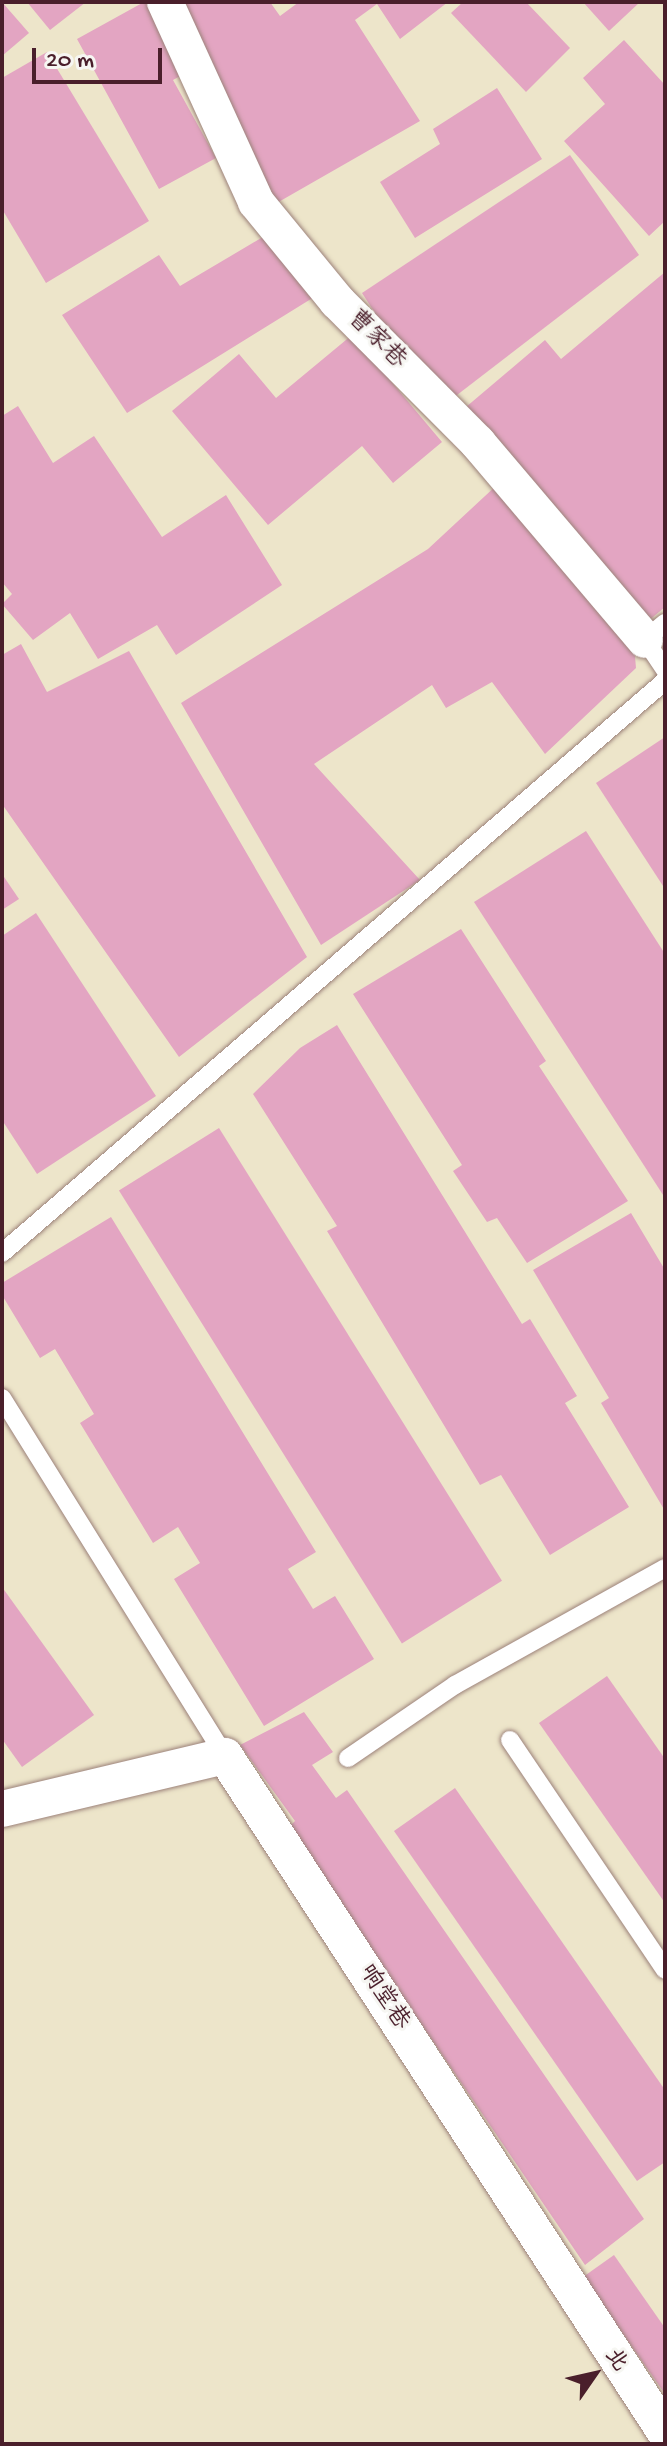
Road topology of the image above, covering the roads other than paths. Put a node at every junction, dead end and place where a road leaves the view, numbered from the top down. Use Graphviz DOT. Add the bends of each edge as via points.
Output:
graph roads {
  1 [pos="165,2"];
  2 [pos="655,631"];
  3 [pos="665,670"];
  4 [pos="665,681"];
  5 [pos="2,1253"];
  6 [pos="2,1398"];
  7 [pos="665,1568"];
  8 [pos="510,1740"];
  9 [pos="225,1756"];
  10 [pos="348,1758"];
  11 [pos="2,1809"];
  12 [pos="665,1970"];
  13 [pos="665,2432"];
  1 -- 2 [label="street, 曹家巷" via="256,202 337,301"];
  2 -- 3 [label="lane"];
  4 -- 5 [label="lane"];
  6 -- 9 [label="lane"];
  7 -- 10 [label="lane" via="455,1685"];
  8 -- 12 [label="lane"];
  9 -- 11 [label="street"];
  9 -- 13 [label="street, 响堂巷"];
}
